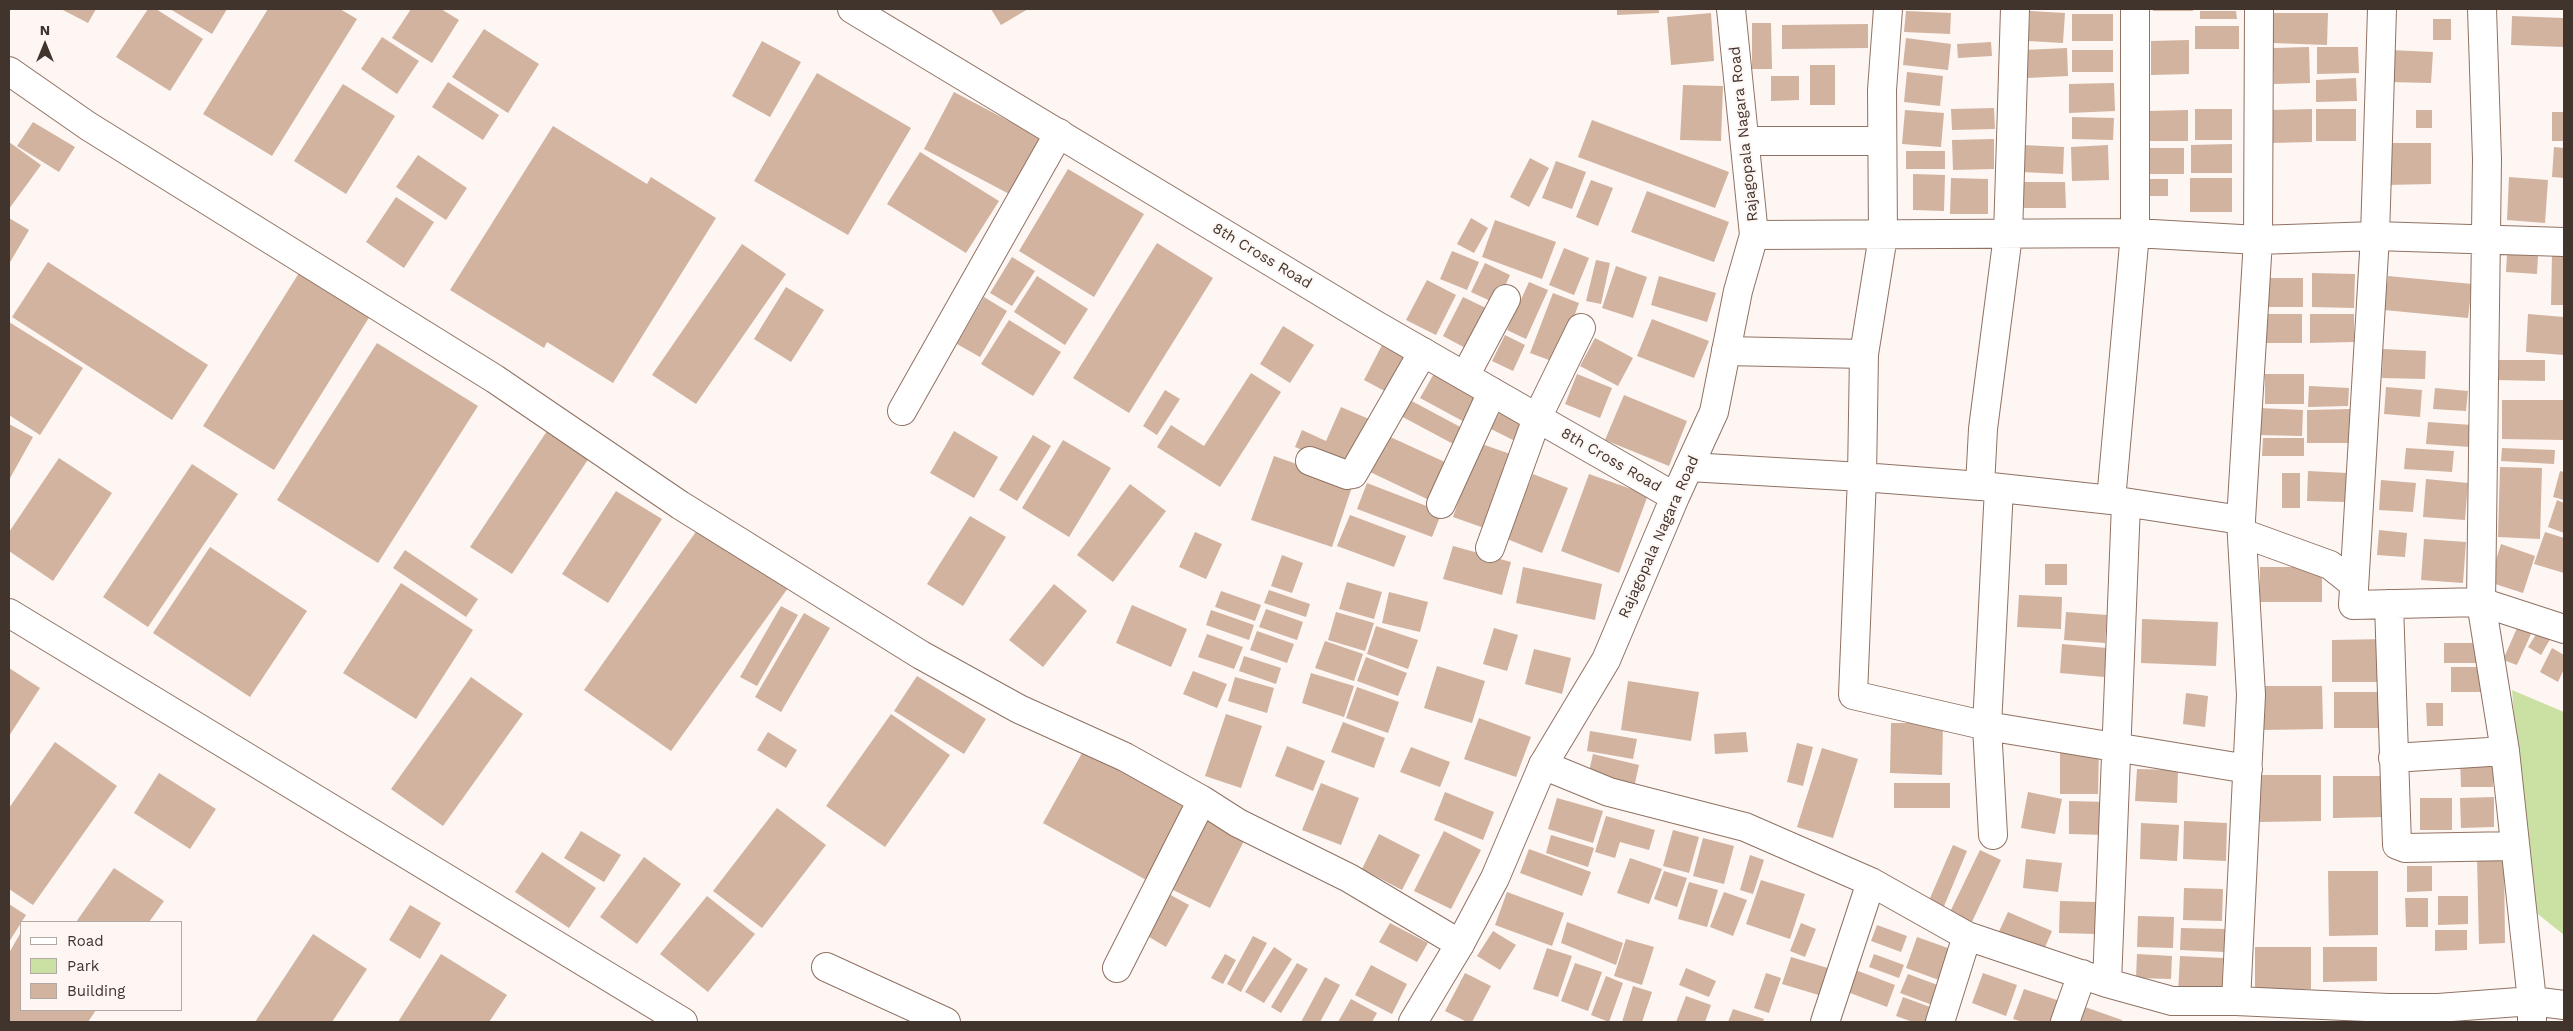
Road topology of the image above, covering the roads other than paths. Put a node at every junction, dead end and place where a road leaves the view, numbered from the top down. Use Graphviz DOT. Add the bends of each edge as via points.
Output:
graph roads {
  1 [pos="852,9"];
  2 [pos="1731,9"];
  3 [pos="1888,9"];
  4 [pos="2015,9"];
  5 [pos="2135,9"];
  6 [pos="2259,9"];
  7 [pos="2382,9"];
  8 [pos="2482,9"];
  9 [pos="9,71"];
  10 [pos="1059,133"];
  11 [pos="1745,141"];
  12 [pos="1882,142"];
  13 [pos="2135,233"];
  14 [pos="2008,235"];
  15 [pos="1754,236"];
  16 [pos="1884,236"];
  17 [pos="2376,236"];
  18 [pos="2486,239"];
  19 [pos="2258,240"];
  20 [pos="2564,242"];
  21 [pos="1506,299"];
  22 [pos="1581,328"];
  23 [pos="1726,351"];
  24 [pos="1423,352"];
  25 [pos="1864,354"];
  26 [pos="1465,376"];
  27 [pos="1492,392"];
  28 [pos="902,411"];
  29 [pos="1537,418"];
  30 [pos="1310,461"];
  31 [pos="1689,467"];
  32 [pos="1862,478"];
  33 [pos="1990,487"];
  34 [pos="1675,497"];
  35 [pos="2119,502"];
  36 [pos="1440,504"];
  37 [pos="2241,526"];
  38 [pos="1490,548"];
  39 [pos="2354,584"];
  40 [pos="2481,602"];
  41 [pos="2389,604"];
  42 [pos="9,613"];
  43 [pos="2564,629"];
  44 [pos="1986,726"];
  45 [pos="2116,749"];
  46 [pos="2505,751"];
  47 [pos="2393,758"];
  48 [pos="1543,765"];
  49 [pos="2248,769"];
  50 [pos="1202,800"];
  51 [pos="1993,835"];
  52 [pos="2515,846"];
  53 [pos="1871,882"];
  54 [pos="1967,936"];
  55 [pos="1460,944"];
  56 [pos="826,967"];
  57 [pos="1117,968"];
  58 [pos="2094,978"];
  59 [pos="2236,1001"];
  60 [pos="2564,1005"];
  61 [pos="2170,1011"];
  62 [pos="2532,1011"];
  63 [pos="683,1022"];
  64 [pos="946,1022"];
  65 [pos="1413,1022"];
  66 [pos="1825,1022"];
  67 [pos="1940,1022"];
  68 [pos="2065,1022"];
  1 -- 10 [label="street, 8th Cross Road"];
  2 -- 11 [label="street, Rajagopala Nagara Road"];
  3 -- 12 [label="street"];
  4 -- 14 [label="street"];
  5 -- 13 [label="street"];
  6 -- 19 [label="street"];
  7 -- 17 [label="street"];
  8 -- 18 [label="street"];
  9 -- 50 [label="street" via="88,126 495,379 680,505 920,655 1018,710 1125,757"];
  10 -- 24 [label="street, 8th Cross Road"];
  10 -- 28 [label="street"];
  11 -- 12 [label="street"];
  11 -- 15 [label="street, Rajagopala Nagara Road"];
  12 -- 16 [label="street"];
  13 -- 14 [label="street"];
  13 -- 19 [label="street"];
  13 -- 35 [label="street"];
  14 -- 16 [label="street"];
  14 -- 33 [label="street" via="1983,430"];
  15 -- 16 [label="street"];
  15 -- 23 [label="street, Rajagopala Nagara Road" via="1738,291"];
  16 -- 25 [label="street"];
  17 -- 18 [label="street"];
  17 -- 19 [label="street"];
  17 -- 39 [label="street"];
  18 -- 20 [label="street"];
  18 -- 40 [label="street"];
  19 -- 37 [label="street"];
  21 -- 26 [label="street"];
  22 -- 29 [label="street"];
  23 -- 25 [label="street"];
  23 -- 31 [label="street, Rajagopala Nagara Road" via="1714,412"];
  24 -- 26 [label="street, 8th Cross Road"];
  24 -- 30 [label="street" via="1353,474 1347,475"];
  25 -- 32 [label="street"];
  26 -- 27 [label="street, 8th Cross Road"];
  27 -- 29 [label="street, 8th Cross Road"];
  27 -- 36 [label="street"];
  29 -- 34 [label="street, 8th Cross Road"];
  29 -- 38 [label="street"];
  31 -- 32 [label="street"];
  31 -- 34 [label="street, Rajagopala Nagara Road"];
  32 -- 33 [label="street"];
  32 -- 44 [label="street" via="1853,695"];
  33 -- 35 [label="street"];
  33 -- 44 [label="street"];
  34 -- 48 [label="street, Rajagopala Nagara Road" via="1606,660"];
  35 -- 37 [label="street"];
  35 -- 45 [label="street"];
  37 -- 39 [label="street" via="2330,565"];
  37 -- 49 [label="street" via="2251,695"];
  39 -- 41 [label="street" via="2353,605"];
  40 -- 41 [label="street"];
  40 -- 43 [label="street"];
  40 -- 46 [label="street"];
  41 -- 47 [label="street"];
  42 -- 63 [label="street"];
  44 -- 45 [label="street"];
  44 -- 51 [label="street"];
  45 -- 49 [label="street"];
  45 -- 58 [label="street"];
  46 -- 47 [label="street"];
  46 -- 52 [label="street"];
  47 -- 52 [label="street" via="2397,845 2405,848"];
  48 -- 53 [label="street" via="1609,792 1745,827"];
  48 -- 55 [label="street, Rajagopala Nagara Road" via="1495,878"];
  49 -- 59 [label="street"];
  50 -- 55 [label="street" via="1238,822 1349,878"];
  50 -- 57 [label="street"];
  52 -- 62 [label="street"];
  53 -- 54 [label="street"];
  53 -- 66 [label="street"];
  54 -- 58 [label="street"];
  54 -- 67 [label="street"];
  55 -- 65 [label="street, Rajagopala Nagara Road"];
  56 -- 64 [label="street"];
  58 -- 61 [label="street"];
  58 -- 68 [label="street"];
  59 -- 61 [label="street"];
  59 -- 62 [label="street"];
  60 -- 62 [label="street"];
}
